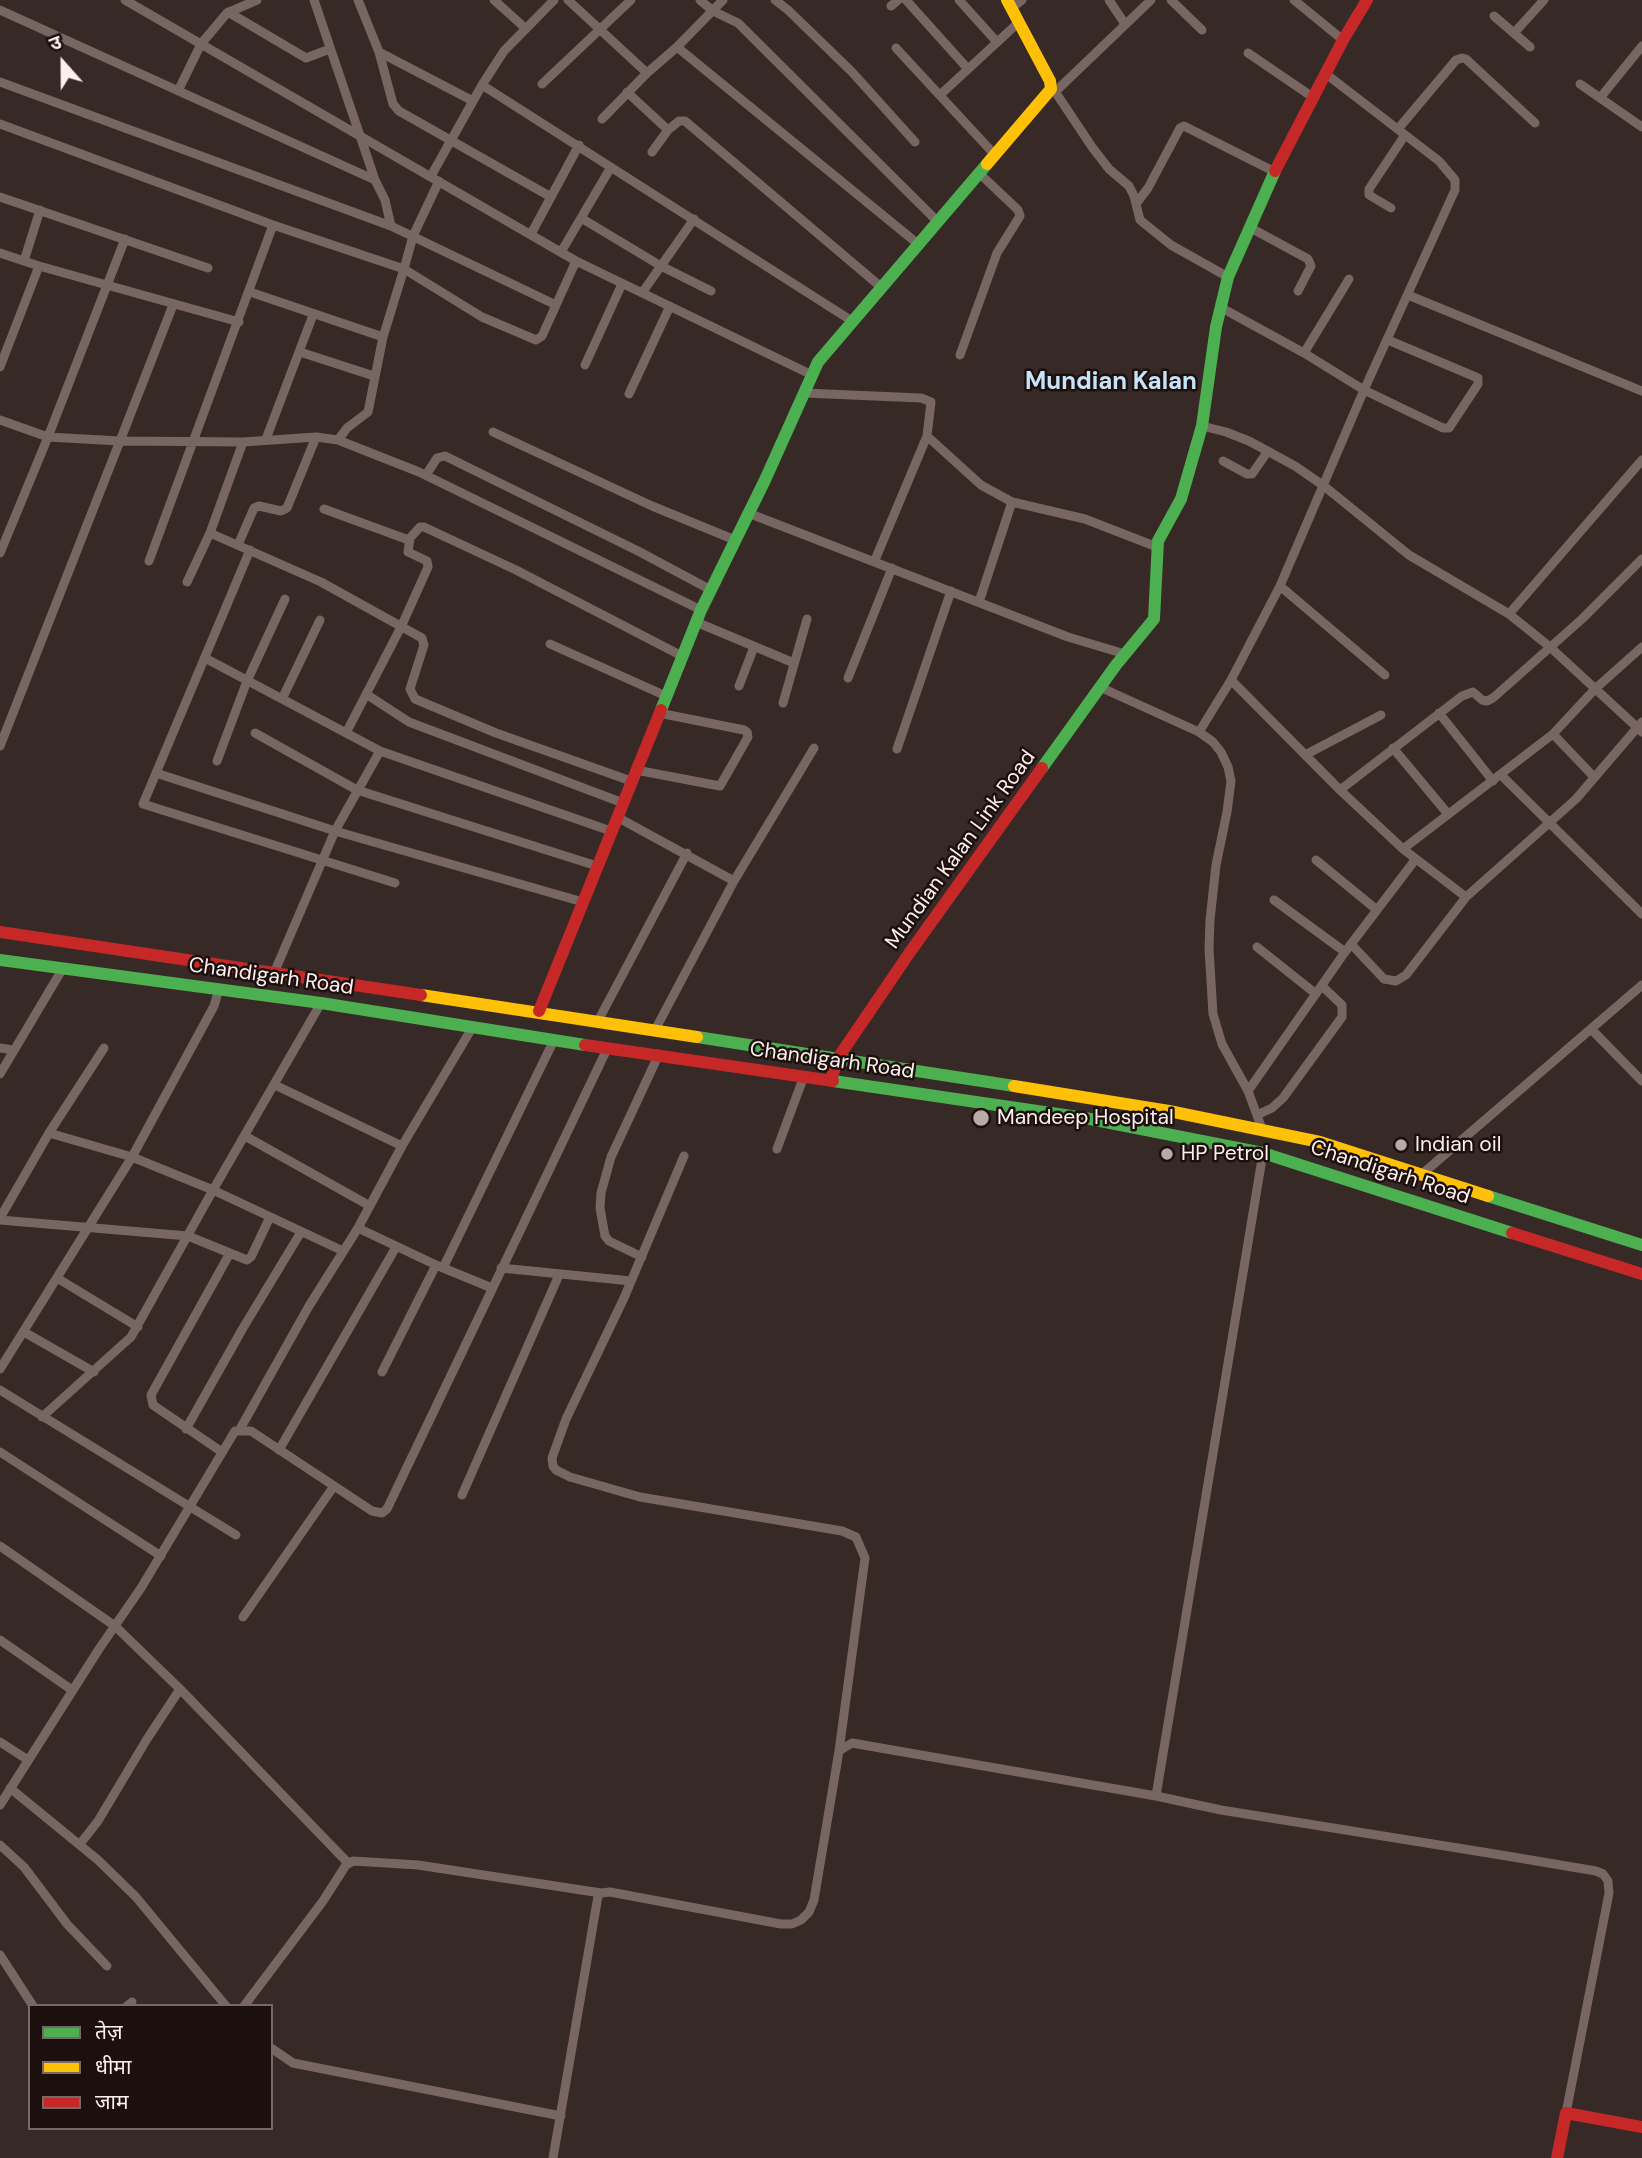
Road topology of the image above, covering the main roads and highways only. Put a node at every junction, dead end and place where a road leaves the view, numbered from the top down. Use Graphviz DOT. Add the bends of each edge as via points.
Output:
graph roads {
  1 [pos="1367,0"];
  2 [pos="1014,3"];
  3 [pos="0,932"];
  4 [pos="0,960"];
  5 [pos="539,1012"];
  6 [pos="838,1058"];
  7 [pos="831,1080"];
  8 [pos="1642,1245"];
  9 [pos="1642,1273"];
  10 [pos="1642,2127"];
  11 [pos="1556,2158"];
  1 -- 6 [label="main road, Mundian Kalan Link Road" via="1275,172 1228,277 1202,426 1181,499 1159,536 1154,619 1116,665"];
  2 -- 5 [label="main road" via="1053,89 826,351 812,375 699,616"];
  3 -- 5 [label="main road, Chandigarh Road"];
  4 -- 7 [label="main road, Chandigarh Road"];
  5 -- 6 [label="main road, Chandigarh Road"];
  6 -- 7 [label="main road, Mundian Kalan Link Road"];
  6 -- 8 [label="main road, Chandigarh Road" via="1169,1111 1320,1142"];
  7 -- 9 [label="main road, Chandigarh Road" via="1085,1118 1263,1153"];
  10 -- 11 [label="main road" via="1566,2113"];
}
